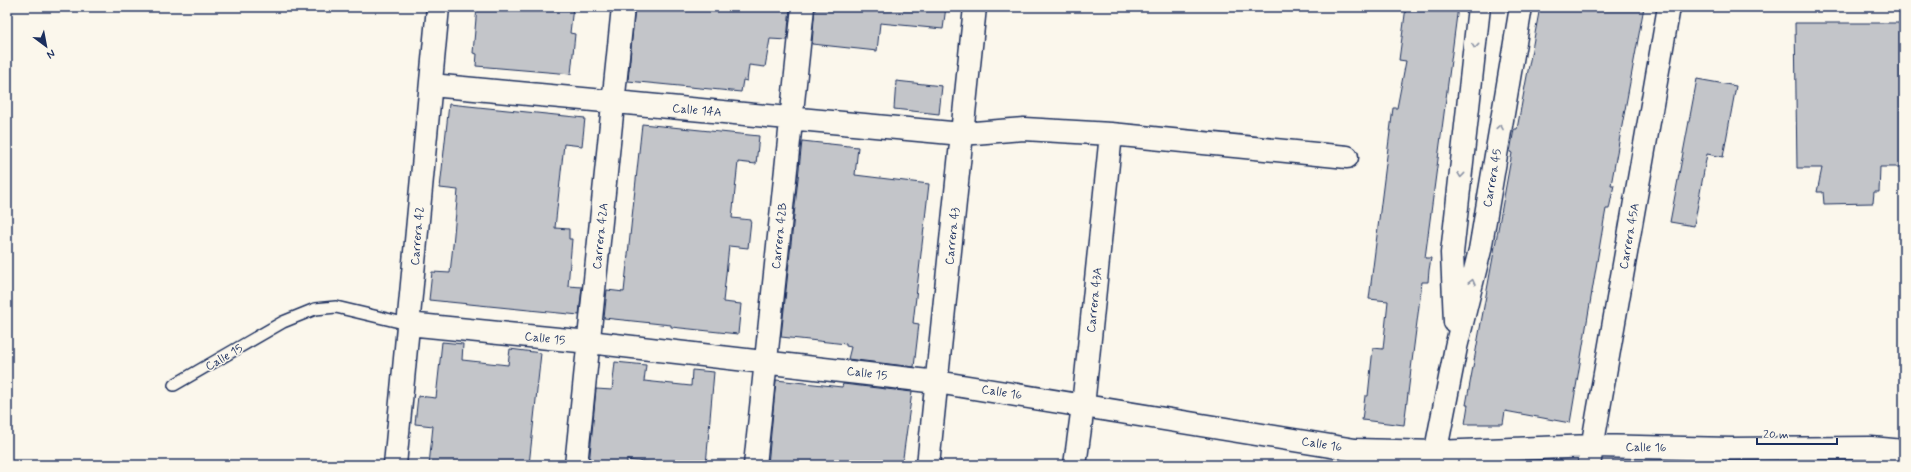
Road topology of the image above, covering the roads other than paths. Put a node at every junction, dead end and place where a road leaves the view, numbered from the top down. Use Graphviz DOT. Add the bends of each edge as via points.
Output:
graph roads {
  1 [pos="438,7"];
  2 [pos="623,7"];
  3 [pos="803,7"];
  4 [pos="975,7"];
  5 [pos="1479,7"];
  6 [pos="1521,7"];
  7 [pos="1669,7"];
  8 [pos="431,85"];
  9 [pos="614,102"];
  10 [pos="791,118"];
  11 [pos="962,134"];
  12 [pos="1111,134"];
  13 [pos="1347,157"];
  14 [pos="408,324"];
  15 [pos="589,342"];
  16 [pos="1456,348"];
  17 [pos="765,361"];
  18 [pos="937,382"];
  19 [pos="174,385"];
  20 [pos="1083,406"];
  21 [pos="1904,451"];
  22 [pos="1591,456"];
  23 [pos="1869,456"];
  24 [pos="1730,457"];
  25 [pos="1434,458"];
  26 [pos="395,465"];
  27 [pos="576,465"];
  28 [pos="754,465"];
  29 [pos="928,465"];
  30 [pos="1075,465"];
  1 -- 8 [label="street, Carrera 42"];
  2 -- 9 [label="street, Carrera 42A"];
  3 -- 10 [label="street, Carrera 42B"];
  4 -- 11 [label="street, Carrera 43"];
  5 -- 16 [label="street, Carrera 45, one-way" via="1452,253"];
  16 -- 6 [label="street, Carrera 45, one-way" via="1480,250"];
  7 -- 22 [label="street, Carrera 45A"];
  8 -- 9 [label="street, Calle 14A"];
  8 -- 14 [label="street, Carrera 42"];
  9 -- 10 [label="street, Calle 14A"];
  9 -- 15 [label="street, Carrera 42A"];
  10 -- 11 [label="street, Calle 14A"];
  10 -- 17 [label="street, Carrera 42B"];
  11 -- 12 [label="street, Calle 14A" via="1024,129"];
  11 -- 18 [label="street, Carrera 43"];
  12 -- 13 [label="street, Calle 14A"];
  12 -- 20 [label="street, Carrera 43A"];
  14 -- 15 [label="street, Calle 15"];
  14 -- 19 [label="lane, Calle 15" via="336,307 315,309 283,322"];
  14 -- 26 [label="street, Carrera 42"];
  15 -- 17 [label="street, Calle 15"];
  15 -- 27 [label="street, Carrera 42A"];
  16 -- 25 [label="street, Carrera 45"];
  17 -- 18 [label="street, Calle 15"];
  17 -- 28 [label="street, Carrera 42B"];
  18 -- 20 [label="street, Calle 16"];
  18 -- 29 [label="street, Carrera 43"];
  20 -- 25 [label="street, Calle 16" via="1355,450"];
  20 -- 30 [label="street, Carrera 43A"];
  21 -- 23 [label="street, Calle 16"];
  22 -- 24 [label="street, Calle 16"];
  22 -- 25 [label="street, Calle 16"];
  23 -- 24 [label="street, Calle 16"];
}
